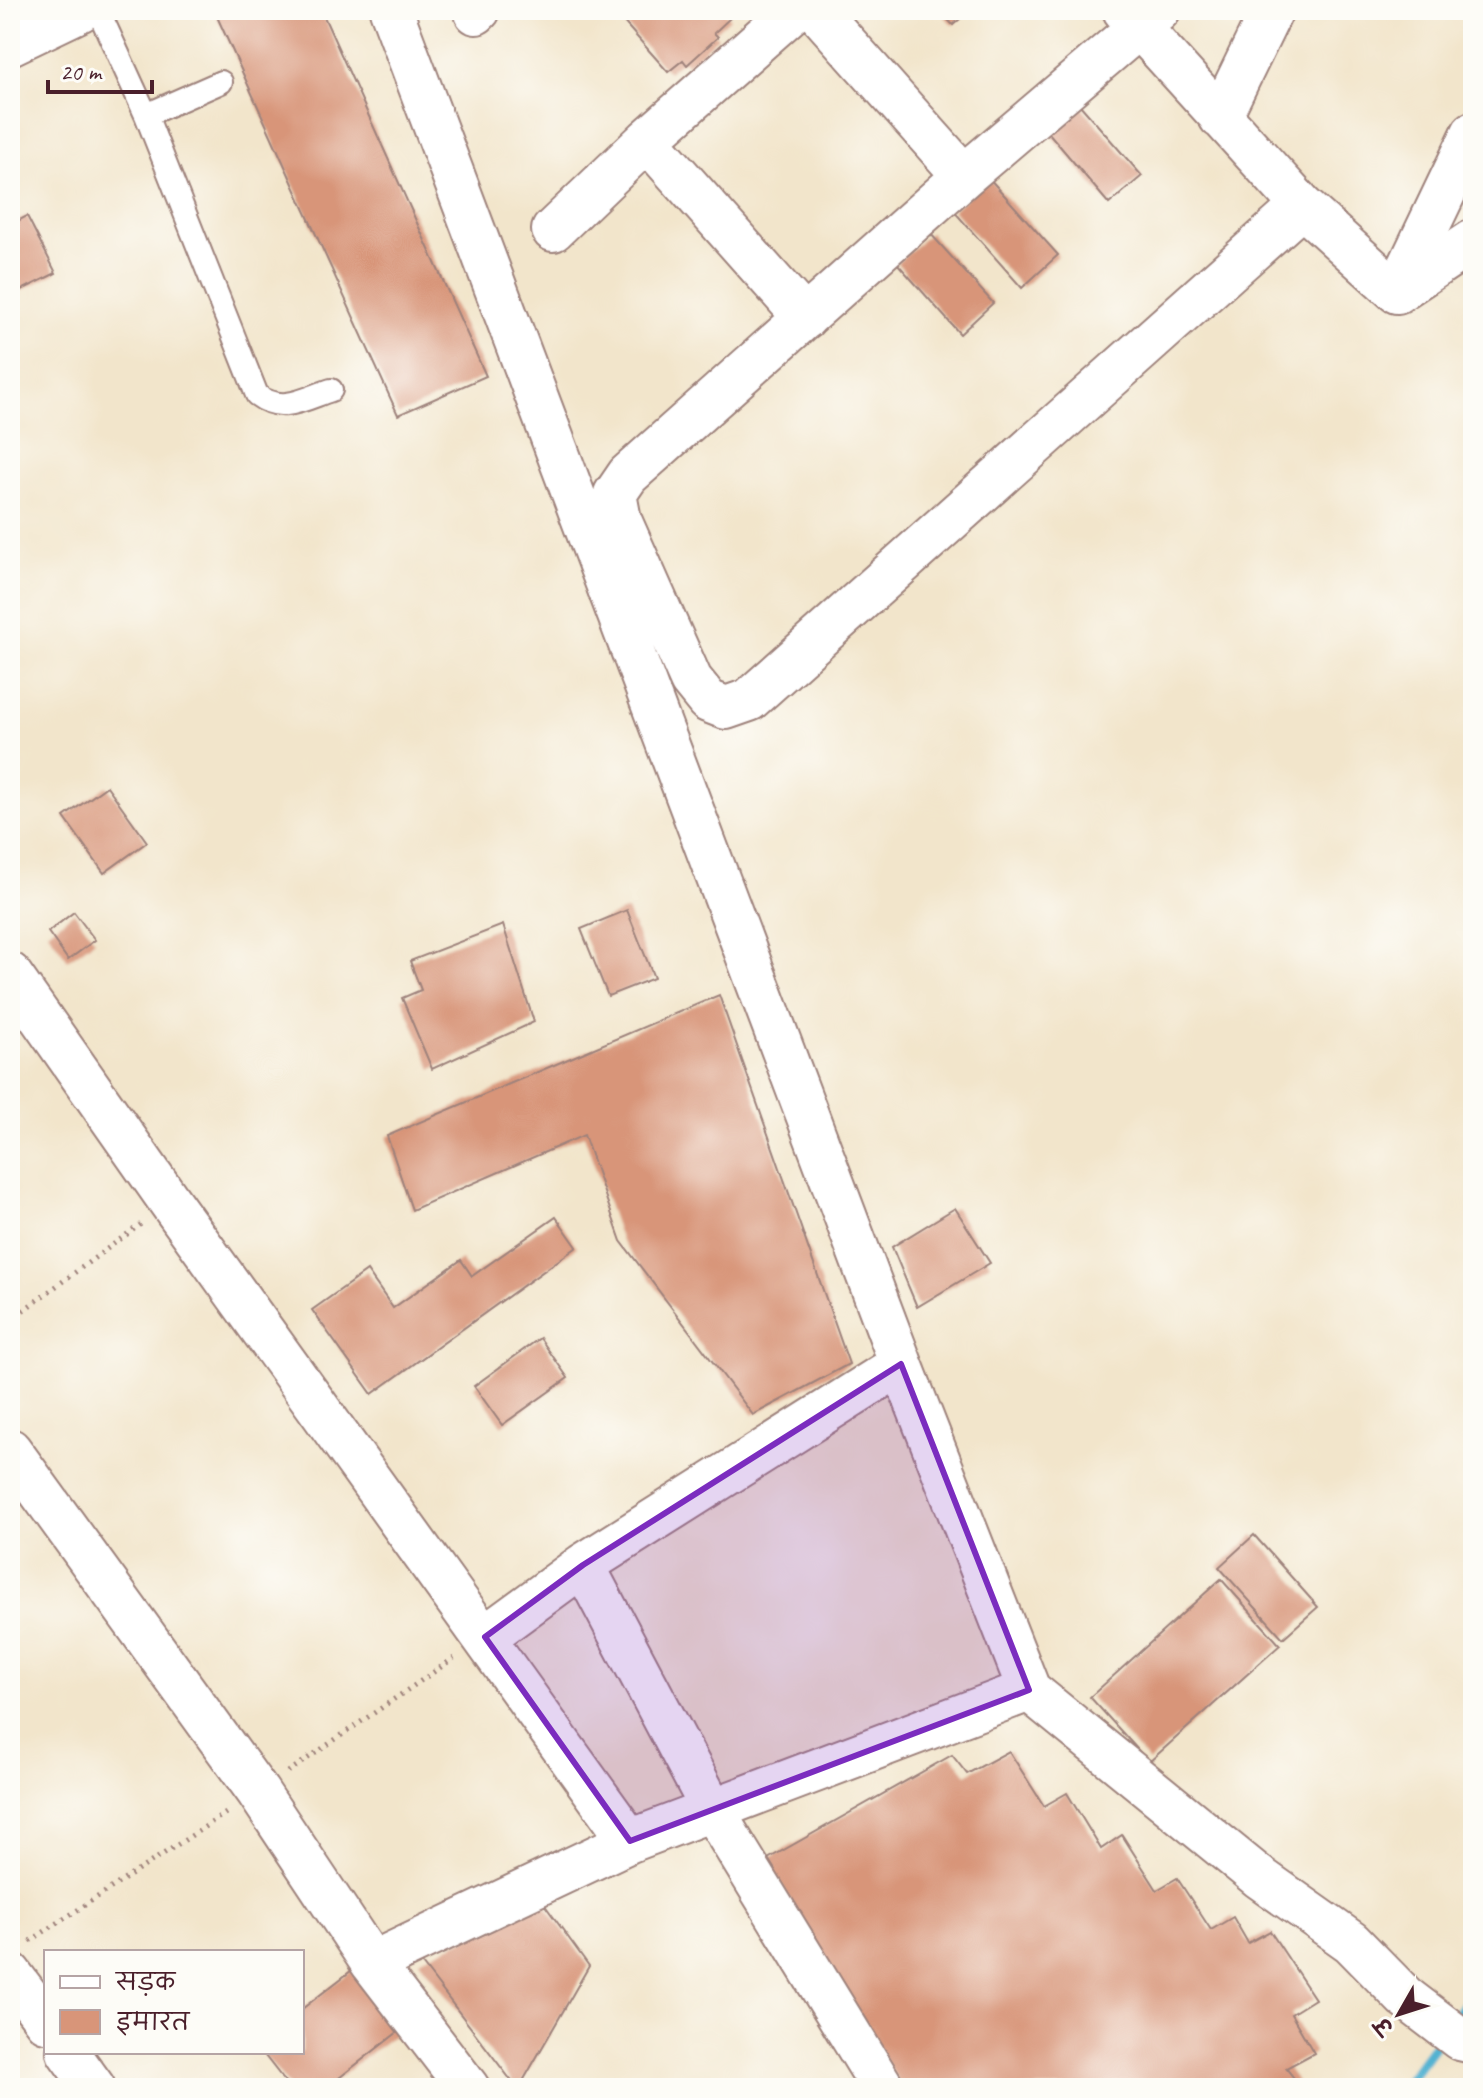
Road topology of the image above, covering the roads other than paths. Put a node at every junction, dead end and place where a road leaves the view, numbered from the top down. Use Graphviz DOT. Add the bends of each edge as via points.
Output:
graph roads {
  1 [pos="81,10"];
  2 [pos="98,10"];
  3 [pos="391,10"];
  4 [pos="794,10"];
  5 [pos="816,10"];
  6 [pos="1272,10"];
  7 [pos="1141,16"];
  8 [pos="10,44"];
  9 [pos="221,82"];
  10 [pos="146,115"];
  11 [pos="1220,117"];
  12 [pos="1473,133"];
  13 [pos="647,140"];
  14 [pos="964,176"];
  15 [pos="1302,206"];
  16 [pos="553,230"];
  17 [pos="1473,241"];
  18 [pos="1397,292"];
  19 [pos="805,318"];
  20 [pos="331,390"];
  21 [pos="10,974"];
  22 [pos="901,1364"];
  23 [pos="10,1450"];
  24 [pos="583,1565"];
  25 [pos="485,1637"];
  26 [pos="1029,1690"];
  27 [pos="713,1811"];
  28 [pos="630,1841"];
  29 [pos="372,1963"];
  30 [pos="10,1973"];
  31 [pos="44,2018"];
  32 [pos="1466,2040"];
  33 [pos="69,2054"];
  34 [pos="94,2088"];
  35 [pos="468,2088"];
  36 [pos="883,2088"];
  1 -- 8 [label="street"];
  2 -- 10 [label="lane"];
  3 -- 22 [label="street"];
  4 -- 13 [label="street"];
  5 -- 14 [label="street"];
  6 -- 11 [label="street"];
  7 -- 11 [label="street"];
  7 -- 14 [label="street"];
  9 -- 10 [label="lane"];
  10 -- 20 [label="lane" via="257,395 282,406"];
  11 -- 15 [label="street"];
  12 -- 18 [label="street"];
  13 -- 16 [label="street"];
  13 -- 19 [label="street"];
  14 -- 19 [label="street"];
  15 -- 18 [label="street"];
  15 -- 19 [label="street" via="749,700 726,708 708,701 691,680 620,520 615,494 628,475"];
  17 -- 18 [label="street"];
  21 -- 25 [label="street"];
  22 -- 24 [label="street"];
  22 -- 26 [label="street"];
  23 -- 29 [label="street" via="258,1792"];
  24 -- 25 [label="street"];
  24 -- 27 [label="street"];
  25 -- 28 [label="street"];
  26 -- 27 [label="street"];
  26 -- 32 [label="street" via="1259,1877 1351,1942 1405,1997"];
  27 -- 28 [label="street"];
  27 -- 36 [label="street"];
  28 -- 29 [label="street"];
  29 -- 35 [label="street"];
  30 -- 31 [label="street"];
  33 -- 34 [label="street"];
}
